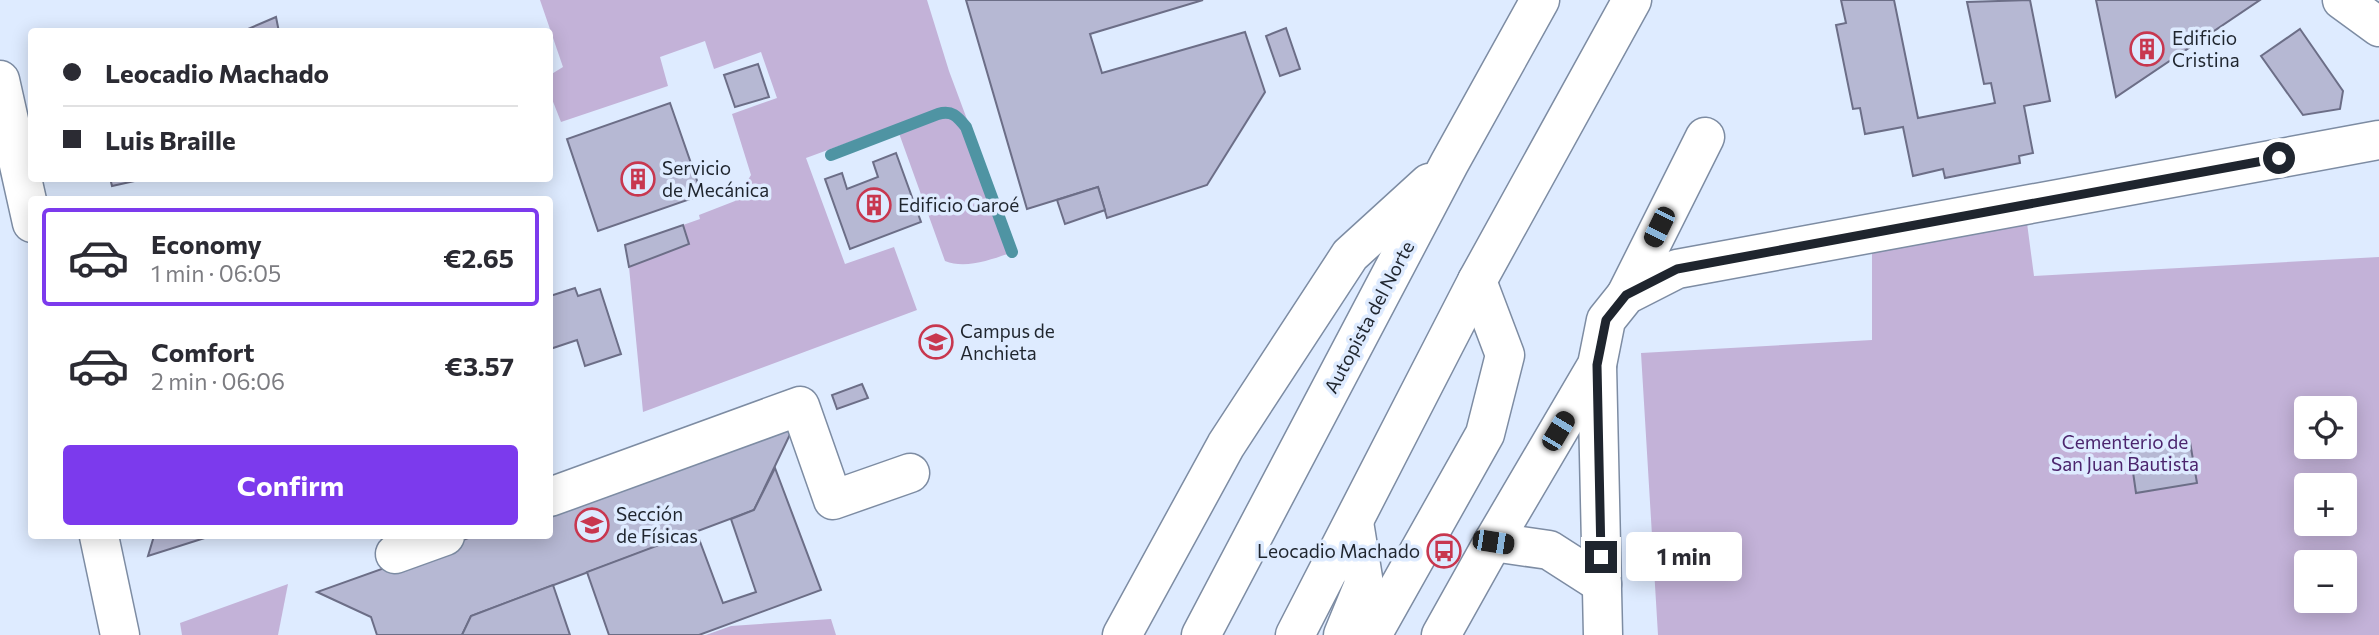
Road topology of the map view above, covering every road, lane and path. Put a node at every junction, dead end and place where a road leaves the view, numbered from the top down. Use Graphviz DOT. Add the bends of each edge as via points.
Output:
graph roads {
  1 [pos="1540,0"];
  2 [pos="1632,0"];
  3 [pos="2342,0"];
  4 [pos="2379,27"];
  5 [pos="0,80"];
  6 [pos="5,125"];
  7 [pos="1704,137"];
  8 [pos="2379,140"];
  9 [pos="1449,164"];
  10 [pos="28,208"];
  11 [pos="1477,281"];
  12 [pos="1626,295"];
  13 [pos="1597,365"];
  14 [pos="910,473"];
  15 [pos="553,496"];
  16 [pos="1354,522"];
  17 [pos="100,539"];
  18 [pos="437,539"];
  19 [pos="1493,542"];
  20 [pos="395,554"];
  21 [pos="1602,584"];
  22 [pos="120,635"];
  23 [pos="1122,635"];
  24 [pos="1201,635"];
  25 [pos="1295,635"];
  26 [pos="1342,635"];
  27 [pos="1372,635"];
  28 [pos="1441,635"];
  29 [pos="1602,635"];
  1 -- 9 [label="main road, Autopista del Norte"];
  2 -- 11 [label="main road"];
  3 -- 4 [label="main road"];
  5 -- 6 [label="main road"];
  6 -- 10 [label="main road"];
  7 -- 12 [label="main road"];
  8 -- 12 [label="main road" via="1677,269"];
  9 -- 23 [label="main road" via="1350,254 1226,445"];
  9 -- 24 [label="main road, Autopista del Norte"];
  11 -- 16 [label="main road"];
  11 -- 27 [label="main road" via="1505,355 1485,434"];
  12 -- 13 [label="main road" via="1606,320"];
  13 -- 19 [label="main road"];
  13 -- 21 [label="main road"];
  14 -- 15 [label="main road" via="833,500 800,406"];
  16 -- 25 [label="main road"];
  16 -- 26 [label="main road" via="1364,584"];
  17 -- 22 [label="main road"];
  18 -- 20 [label="main road"];
  19 -- 21 [label="main road" via="1549,550"];
  19 -- 28 [label="main road"];
  21 -- 29 [label="main road"];
}
